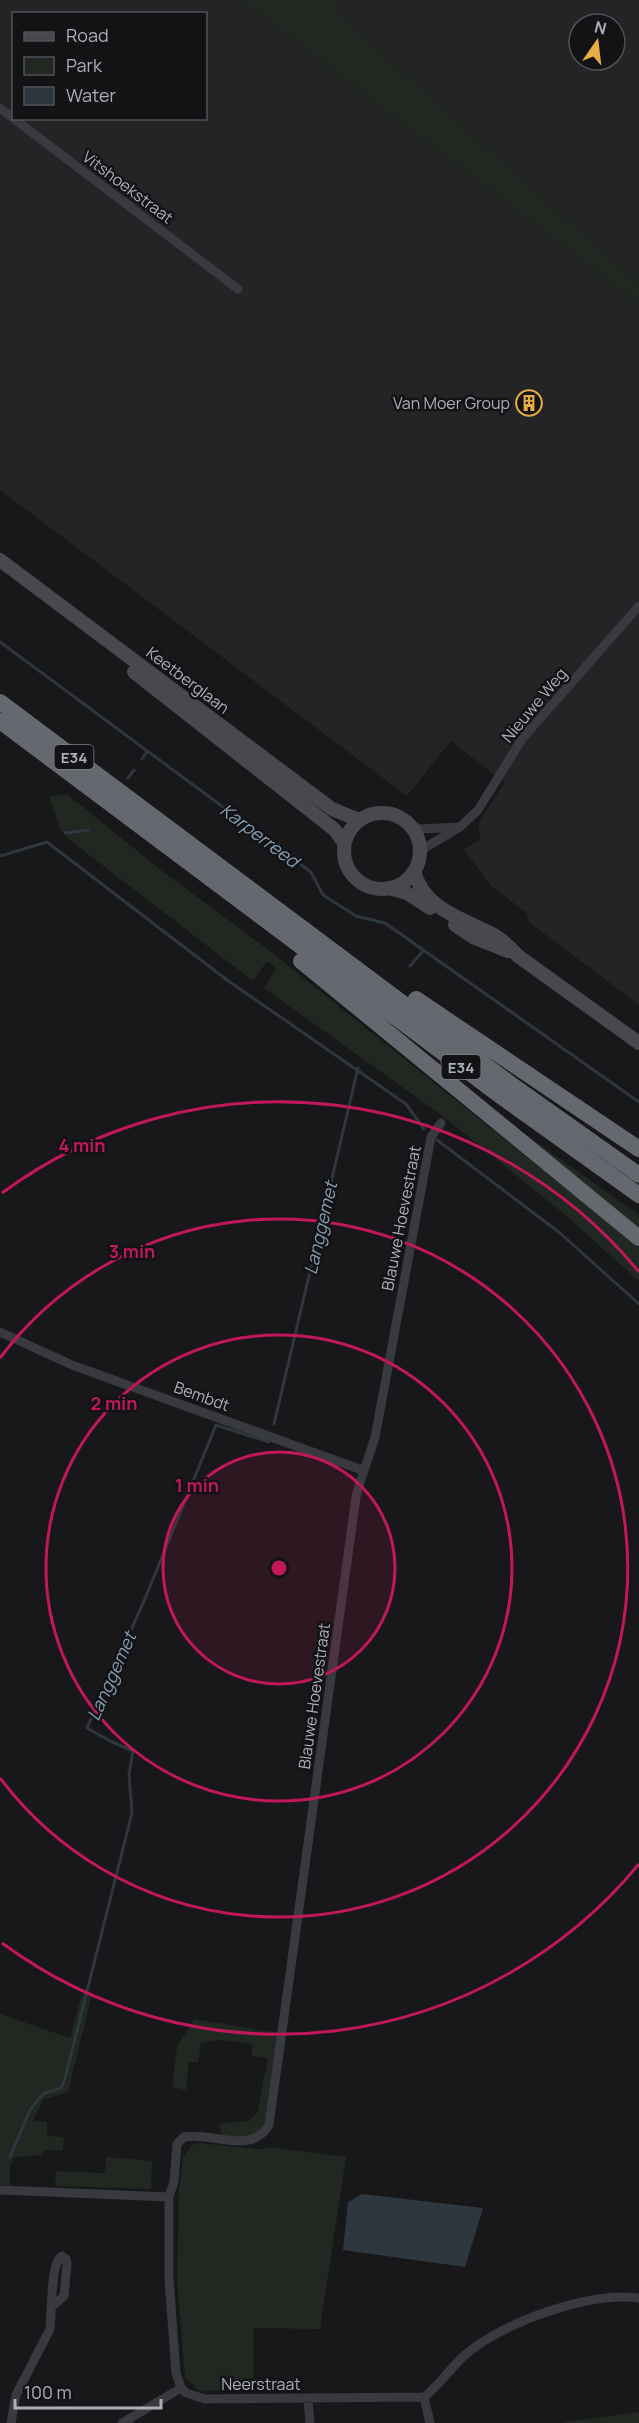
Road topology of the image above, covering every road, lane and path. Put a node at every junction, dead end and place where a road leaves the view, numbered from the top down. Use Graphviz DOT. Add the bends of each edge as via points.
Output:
graph roads {
  1 [pos="0,108"];
  2 [pos="12,117"];
  3 [pos="16,120"];
  4 [pos="238,289"];
  5 [pos="0,560"];
  6 [pos="0,571"];
  7 [pos="639,606"];
  8 [pos="0,702"];
  9 [pos="0,721"];
  10 [pos="359,820"];
  11 [pos="409,825"];
  12 [pos="460,827"];
  13 [pos="344,843"];
  14 [pos="419,854"];
  15 [pos="414,872"];
  16 [pos="389,888"];
  17 [pos="285,936"];
  18 [pos="518,956"];
  19 [pos="374,982"];
  20 [pos="639,1042"];
  21 [pos="441,1123"];
  22 [pos="639,1149"];
  23 [pos="639,1175"];
  24 [pos="639,1195"];
  25 [pos="639,1238"];
  26 [pos="0,1332"];
  27 [pos="362,1470"];
  28 [pos="0,2190"];
  29 [pos="169,2198"];
  30 [pos="639,2298"];
  31 [pos="52,2307"];
  32 [pos="181,2388"];
  33 [pos="423,2397"];
  34 [pos="308,2399"];
  35 [pos="11,2423"];
  36 [pos="122,2423"];
  37 [pos="310,2423"];
  38 [pos="430,2423"];
  1 -- 2 [label="street, Vitshoekstraat"];
  3 -- 4 [label="street, Vitshoekstraat"];
  5 -- 10 [label="main road, Keetberglaan" via="332,809"];
  6 -- 13 [label="main road, Keetberglaan" via="232,747 335,830"];
  7 -- 12 [label="street, Nieuwe Weg" via="522,739 478,810"];
  8 -- 19 [label="highway, E34"];
  9 -- 17 [label="highway, E34"];
  10 -- 11 [label="main road" via="383,813"];
  10 -- 13 [label="main road"];
  11 -- 12 [label="street"];
  11 -- 14 [label="main road" via="417,838"];
  12 -- 14 [label="street, Nieuwe Weg"];
  13 -- 16 [label="main road" via="345,862 355,877 367,886"];
  14 -- 15 [label="main road"];
  15 -- 16 [label="main road"];
  15 -- 18 [label="main road" via="427,897 460,921 504,941"];
  16 -- 18 [label="main road" via="407,893 473,937"];
  17 -- 24 [label="highway, E34"];
  17 -- 25 [label="highway" via="295,956"];
  18 -- 20 [label="main road"];
  19 -- 22 [label="highway" via="402,990"];
  19 -- 23 [label="highway, E34"];
  21 -- 27 [label="street, Blauwe Hoevestraat" via="431,1137 375,1437"];
  26 -- 27 [label="street, Bembdt" via="72,1365"];
  27 -- 29 [label="street, Blauwe Hoevestraat" via="269,2125 259,2138 248,2140 184,2137 177,2144"];
  28 -- 29 [label="street"];
  29 -- 32 [label="street" via="169,2279 176,2373"];
  30 -- 33 [label="street" via="616,2296 576,2303 506,2329 465,2355"];
  31 -- 31 [label="street" via="55,2263 62,2256 67,2264 64,2296"];
  31 -- 35 [label="street" via="50,2329 16,2395"];
  32 -- 34 [label="street, Neerstraat" via="205,2399"];
  32 -- 36 [label="street"];
  33 -- 34 [label="street, Neerstraat"];
  33 -- 38 [label="street"];
  34 -- 37 [label="street"];
}
